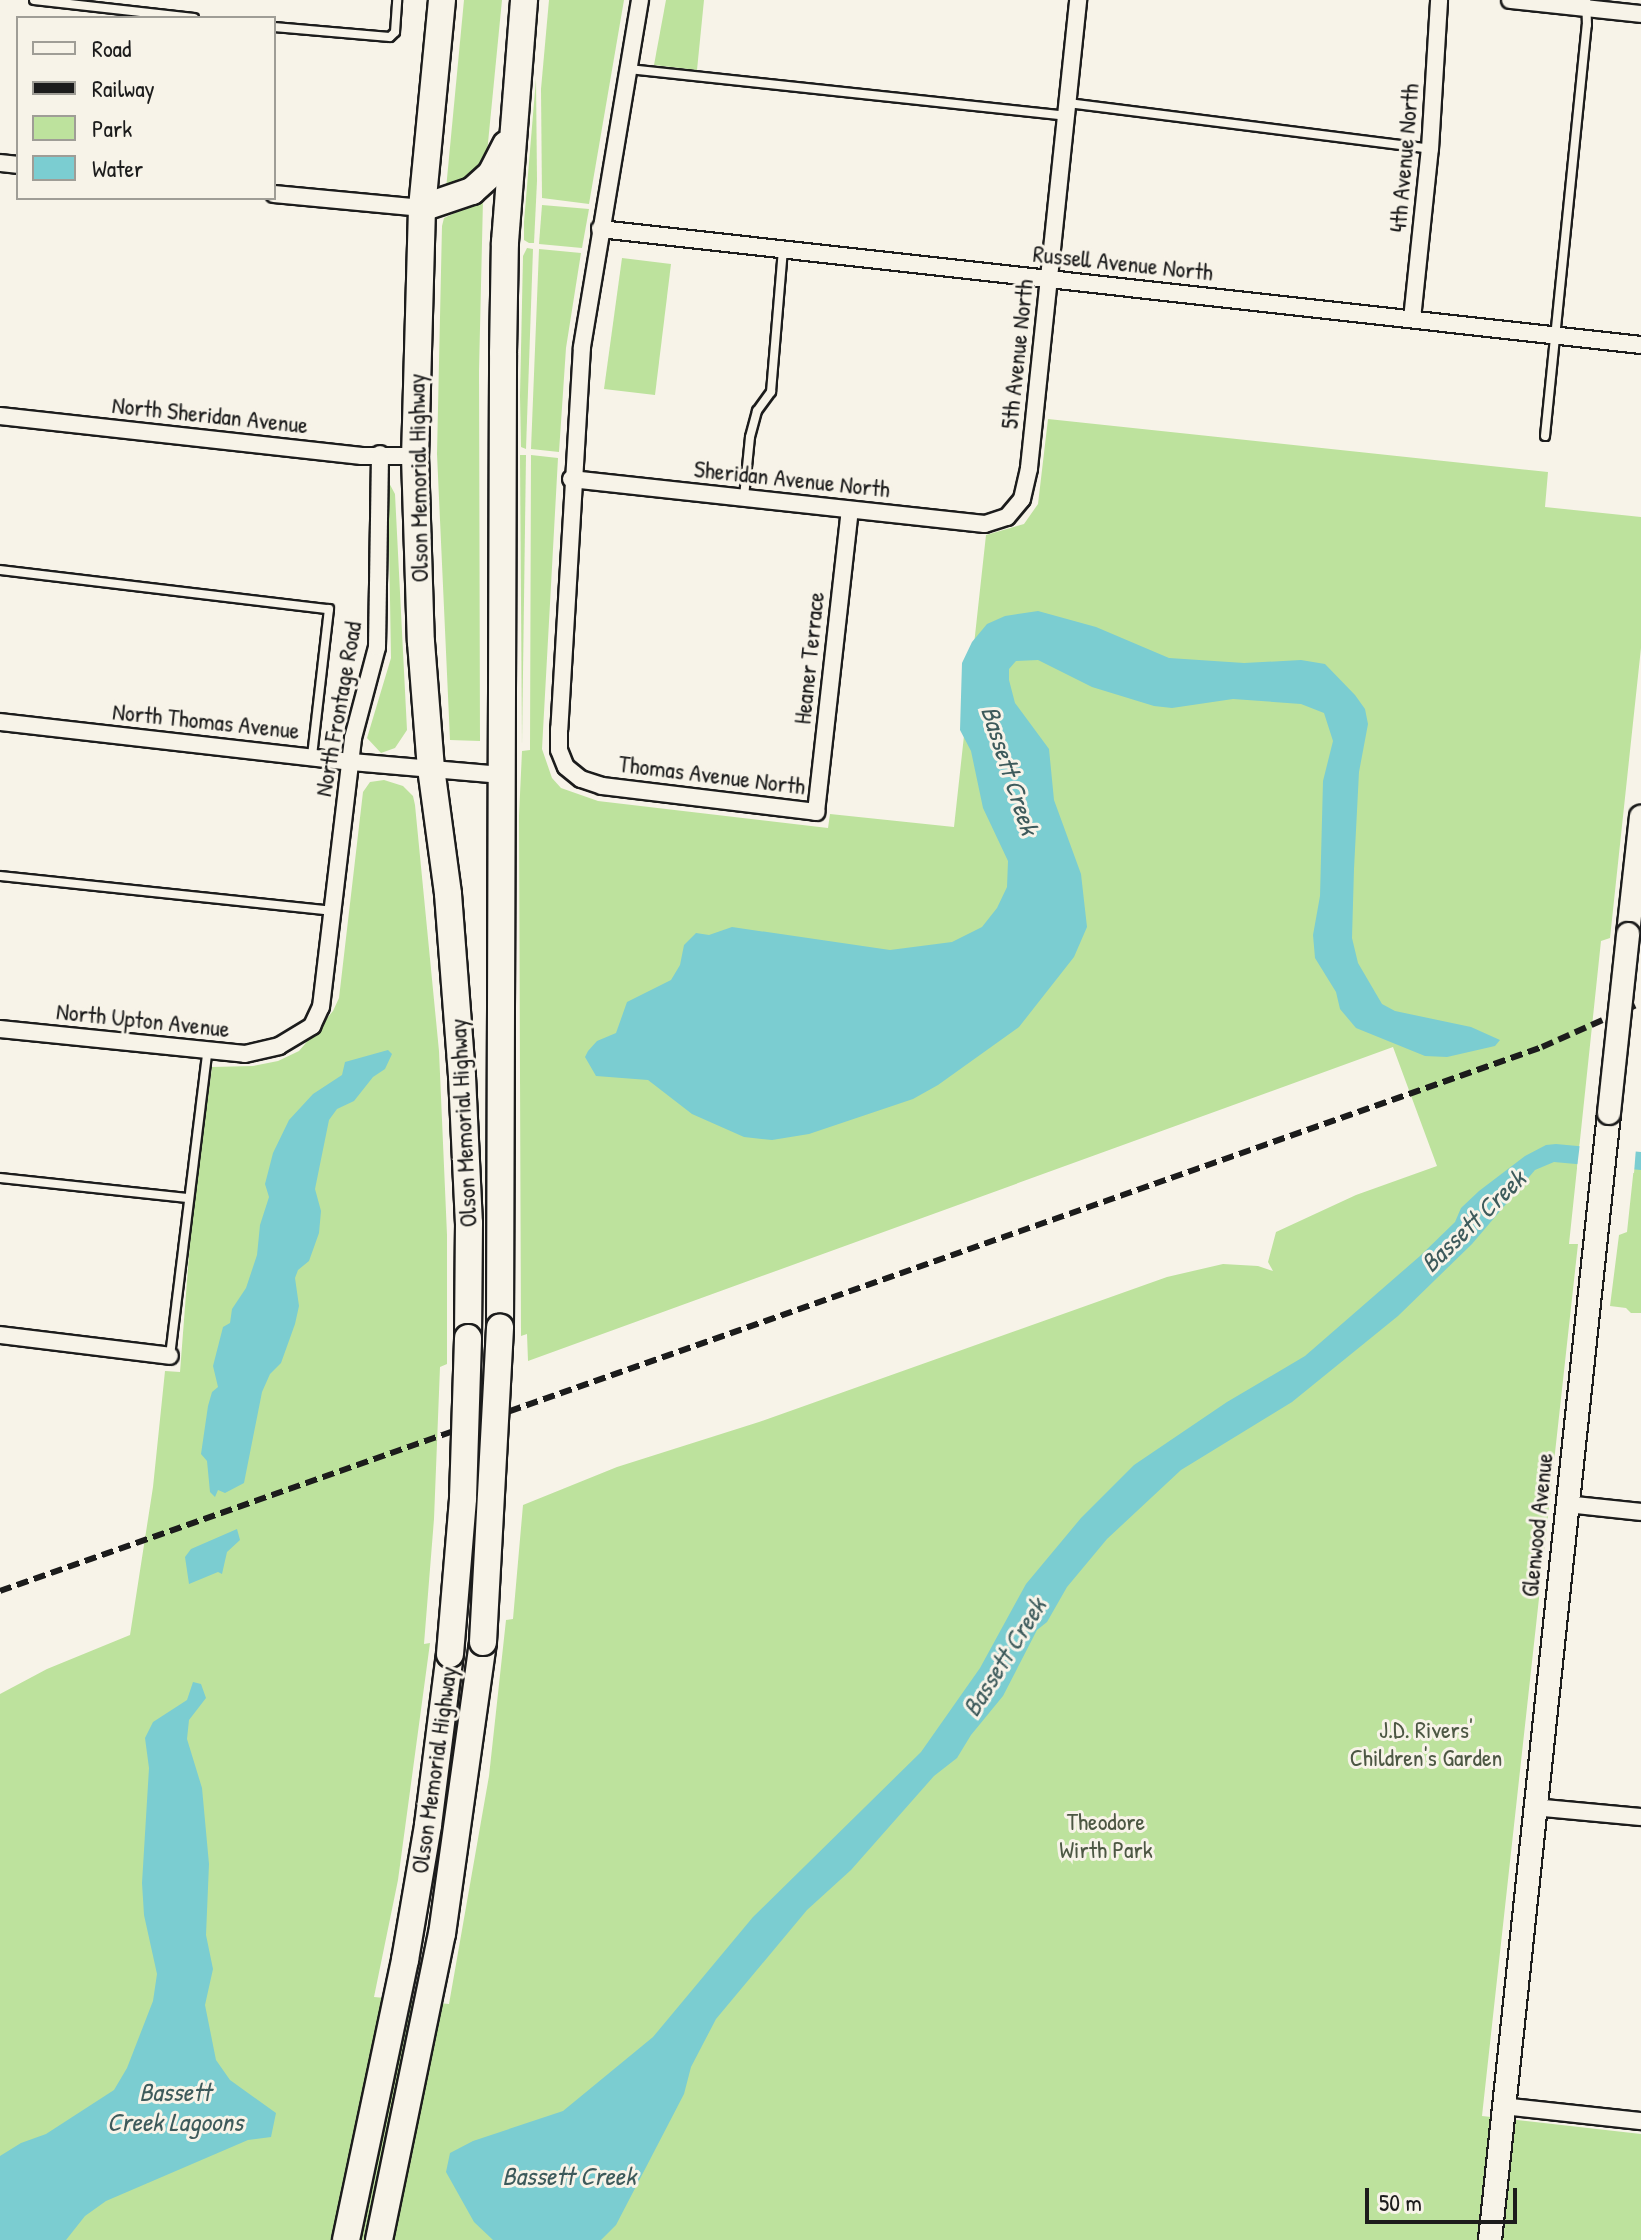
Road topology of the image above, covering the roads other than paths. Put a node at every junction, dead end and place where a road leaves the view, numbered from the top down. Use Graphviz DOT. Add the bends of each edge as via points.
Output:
graph roads {
  1 [pos="34,0"];
  2 [pos="397,0"];
  3 [pos="442,0"];
  4 [pos="524,0"];
  5 [pos="640,0"];
  6 [pos="1078,0"];
  7 [pos="1439,0"];
  8 [pos="1510,0"];
  9 [pos="1586,4"];
  10 [pos="1641,14"];
  11 [pos="176,16"];
  12 [pos="276,27"];
  13 [pos="628,69"];
  14 [pos="1067,110"];
  15 [pos="513,125"];
  16 [pos="1430,149"];
  17 [pos="276,194"];
  18 [pos="422,208"];
  19 [pos="600,229"];
  20 [pos="783,250"];
  21 [pos="1049,279"];
  22 [pos="1412,319"];
  23 [pos="1556,335"];
  24 [pos="1641,345"];
  25 [pos="0,416"];
  26 [pos="1545,436"];
  27 [pos="380,454"];
  28 [pos="415,456"];
  29 [pos="571,479"];
  30 [pos="744,497"];
  31 [pos="850,510"];
  32 [pos="1007,517"];
  33 [pos="0,570"];
  34 [pos="0,722"];
  35 [pos="312,757"];
  36 [pos="351,762"];
  37 [pos="431,768"];
  38 [pos="502,775"];
  39 [pos="816,812"];
  40 [pos="1641,819"];
  41 [pos="0,876"];
  42 [pos="333,911"];
  43 [pos="0,1029"];
  44 [pos="279,1046"];
  45 [pos="207,1053"];
  46 [pos="0,1178"];
  47 [pos="188,1198"];
  48 [pos="0,1335"];
  49 [pos="170,1356"];
  50 [pos="1566,1504"];
  51 [pos="1641,1512"];
  52 [pos="1533,1807"];
  53 [pos="1641,1817"];
  54 [pos="1502,2106"];
  55 [pos="1641,2121"];
  56 [pos="346,2240"];
  57 [pos="379,2240"];
  58 [pos="1490,2240"];
  1 -- 11 [label="lane"];
  2 -- 12 [label="lane" via="390,37"];
  3 -- 18 [label="main road, Olson Memorial Highway"];
  4 -- 15 [label="main road, Olson Memorial Highway"];
  5 -- 13 [label="street"];
  6 -- 14 [label="street, 5th Avenue North"];
  7 -- 16 [label="street, 4th Avenue North"];
  8 -- 9 [label="street"];
  9 -- 10 [label="street"];
  9 -- 23 [label="lane"];
  13 -- 14 [label="lane"];
  13 -- 19 [label="street"];
  14 -- 16 [label="lane"];
  14 -- 21 [label="street, 5th Avenue North"];
  15 -- 18 [label="main road" via="498,164 480,185 461,197"];
  15 -- 38 [label="main road, Olson Memorial Highway" via="502,417"];
  16 -- 22 [label="street, 4th Avenue North"];
  17 -- 18 [label="street"];
  18 -- 28 [label="main road, Olson Memorial Highway"];
  19 -- 20 [label="street, Russell Avenue North"];
  19 -- 29 [label="street" via="582,347"];
  20 -- 21 [label="street, Russell Avenue North"];
  20 -- 30 [label="lane" via="771,392 757,411 750,437"];
  21 -- 22 [label="street, Russell Avenue North"];
  21 -- 32 [label="street, 5th Avenue North" via="1029,468 1022,499"];
  22 -- 23 [label="street, Russell Avenue North"];
  23 -- 24 [label="street, Russell Avenue North"];
  23 -- 26 [label="lane"];
  25 -- 27 [label="street, North Sheridan Avenue"];
  27 -- 28 [label="street, North Sheridan Avenue"];
  27 -- 36 [label="street, North Frontage Road" via="377,647"];
  28 -- 37 [label="main road, Olson Memorial Highway"];
  29 -- 30 [label="street, Sheridan Avenue North"];
  29 -- 39 [label="street, Thomas Avenue North" via="559,750 566,767 602,786"];
  30 -- 31 [label="street, Sheridan Avenue North"];
  31 -- 32 [label="street, Sheridan Avenue North" via="985,524"];
  31 -- 39 [label="street, Heaner Terrace"];
  33 -- 35 [label="lane" via="329,609"];
  34 -- 35 [label="street, North Thomas Avenue"];
  35 -- 36 [label="street, North Thomas Avenue"];
  36 -- 37 [label="street, North Thomas Avenue"];
  36 -- 42 [label="street, North Frontage Road"];
  37 -- 38 [label="street, North Thomas Avenue"];
  37 -- 56 [label="main road, Olson Memorial Highway, bridge" via="448,894 469,1223 463,1498 428,1825"];
  38 -- 57 [label="main road, Olson Memorial Highway, bridge" via="500,1327 483,1642 442,1934"];
  40 -- 50 [label="street, Glenwood Avenue, bridge"];
  41 -- 42 [label="lane"];
  42 -- 44 [label="street, North Frontage Road" via="321,1007 312,1026"];
  43 -- 45 [label="street, North Upton Avenue"];
  44 -- 45 [label="street, North Upton Avenue" via="245,1054"];
  45 -- 47 [label="lane"];
  46 -- 47 [label="lane"];
  47 -- 49 [label="lane"];
  48 -- 49 [label="street"];
  50 -- 51 [label="street"];
  50 -- 52 [label="street, Glenwood Avenue"];
  52 -- 53 [label="street"];
  52 -- 54 [label="street, Glenwood Avenue"];
  54 -- 55 [label="street"];
  54 -- 58 [label="street, Glenwood Avenue"];
}
